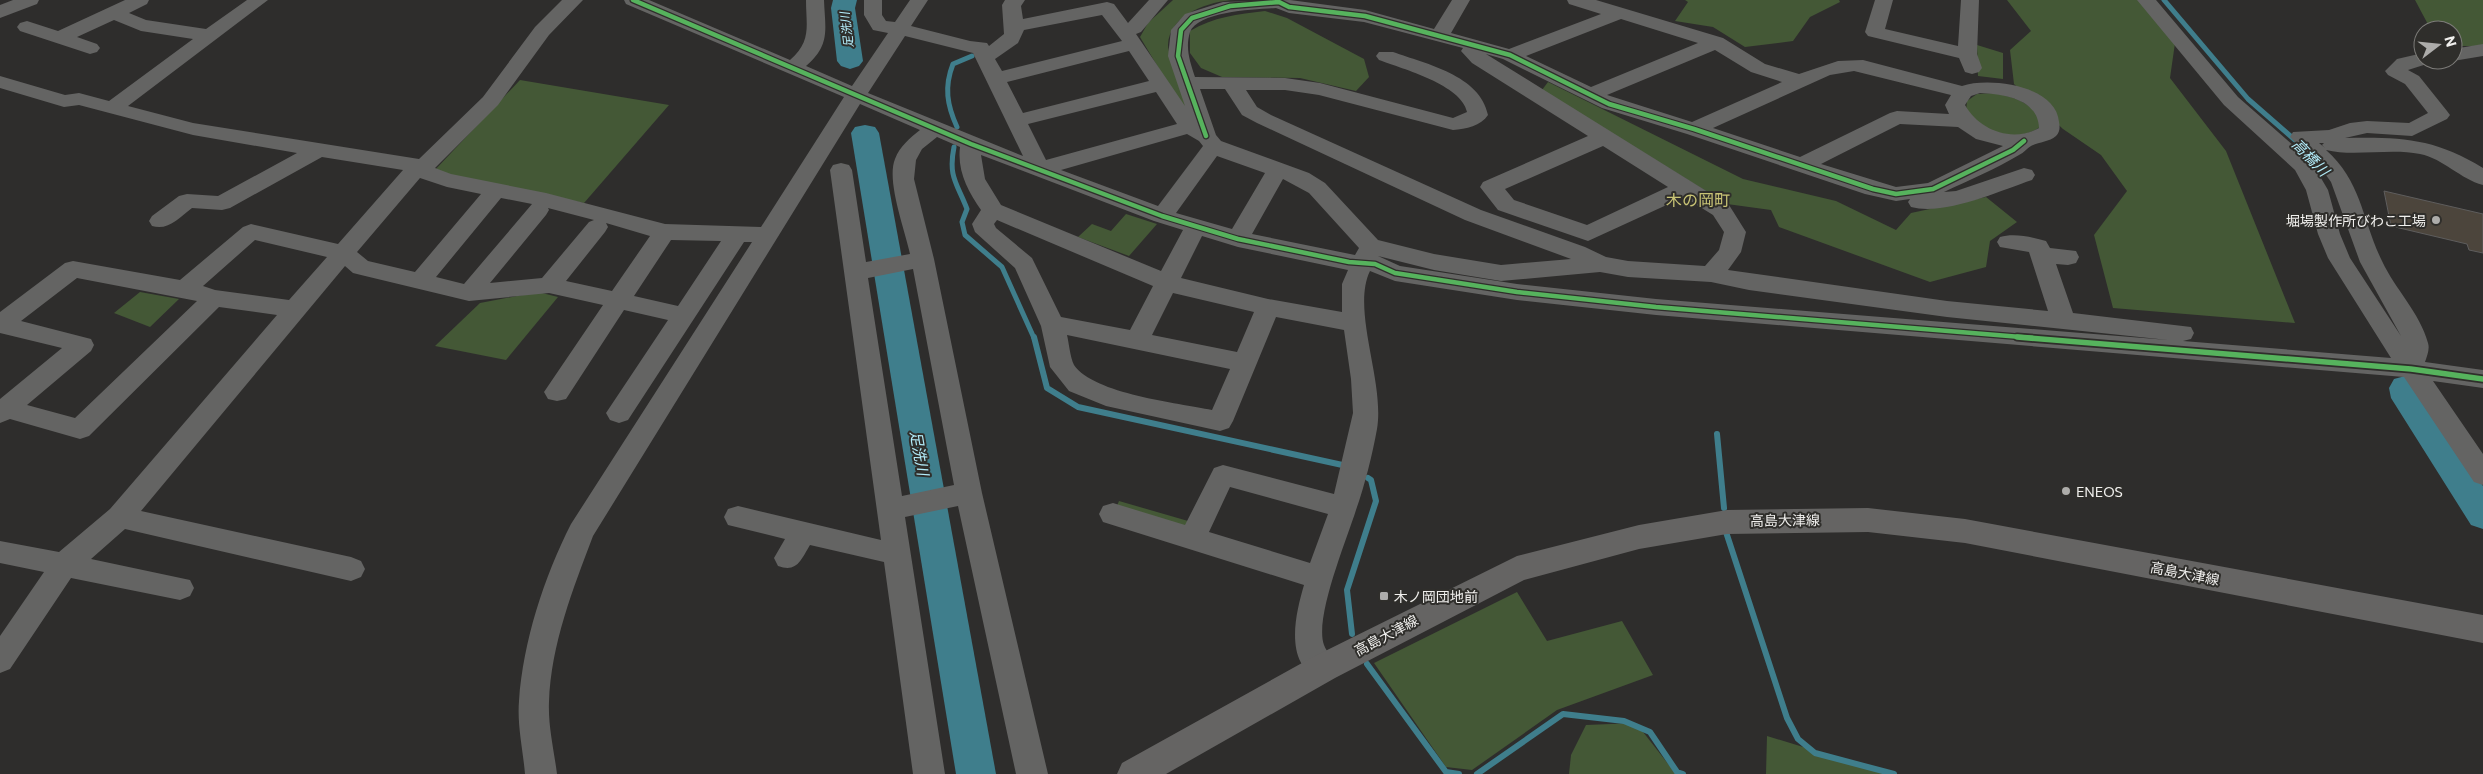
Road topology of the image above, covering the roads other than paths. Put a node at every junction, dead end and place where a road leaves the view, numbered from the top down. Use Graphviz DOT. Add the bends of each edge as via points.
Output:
graph roads {
  1 [pos="30,0"];
  2 [pos="140,0"];
  3 [pos="259,0"];
  4 [pos="574,0"];
  5 [pos="633,0"];
  6 [pos="816,0"];
  7 [pos="873,0"];
  8 [pos="919,0"];
  9 [pos="1016,0"];
  10 [pos="1159,0"];
  11 [pos="1461,0"];
  12 [pos="1576,0"];
  13 [pos="1884,0"];
  14 [pos="1970,0"];
  15 [pos="2146,0"];
  16 [pos="1279,1"];
  17 [pos="1105,4"];
  18 [pos="0,12"];
  19 [pos="114,13"];
  20 [pos="1620,13"];
  21 [pos="1016,26"];
  22 [pos="27,27"];
  23 [pos="900,29"];
  24 [pos="1440,35"];
  25 [pos="211,36"];
  26 [pos="60,38"];
  27 [pos="1130,38"];
  28 [pos="1716,42"];
  29 [pos="1465,45"];
  30 [pos="90,48"];
  31 [pos="2483,50"];
  32 [pos="2463,53"];
  33 [pos="1967,54"];
  34 [pos="1386,56"];
  35 [pos="1510,56"];
  36 [pos="985,58"];
  37 [pos="2413,61"];
  38 [pos="793,67"];
  39 [pos="995,79"];
  40 [pos="1800,80"];
  41 [pos="0,82"];
  42 [pos="1190,83"];
  43 [pos="1162,84"];
  44 [pos="1232,84"];
  45 [pos="1971,89"];
  46 [pos="856,95"];
  47 [pos="1589,95"];
  48 [pos="113,107"];
  49 [pos="1964,121"];
  50 [pos="1017,122"];
  51 [pos="936,128"];
  52 [pos="1694,129"];
  53 [pos="1203,136"];
  54 [pos="1605,137"];
  55 [pos="2024,141"];
  56 [pos="971,144"];
  57 [pos="2308,145"];
  58 [pos="2283,146"];
  59 [pos="318,150"];
  60 [pos="1802,165"];
  61 [pos="424,166"];
  62 [pos="1040,169"];
  63 [pos="841,170"];
  64 [pos="1277,170"];
  65 [pos="2024,175"];
  66 [pos="2483,178"];
  67 [pos="1686,188"];
  68 [pos="1896,194"];
  69 [pos="491,196"];
  70 [pos="538,210"];
  71 [pos="993,210"];
  72 [pos="1162,216"];
  73 [pos="160,221"];
  74 [pos="597,227"];
  75 [pos="1195,228"];
  76 [pos="737,235"];
  77 [pos="770,235"];
  78 [pos="661,237"];
  79 [pos="1238,239"];
  80 [pos="2008,242"];
  81 [pos="343,253"];
  82 [pos="1367,254"];
  83 [pos="2041,255"];
  84 [pos="2068,257"];
  85 [pos="917,260"];
  86 [pos="1600,264"];
  87 [pos="860,271"];
  88 [pos="1395,273"];
  89 [pos="1711,274"];
  90 [pos="420,281"];
  91 [pos="1167,283"];
  92 [pos="549,285"];
  93 [pos="1352,287"];
  94 [pos="185,290"];
  95 [pos="469,293"];
  96 [pos="214,298"];
  97 [pos="617,300"];
  98 [pos="295,308"];
  99 [pos="1268,308"];
  100 [pos="682,315"];
  101 [pos="3,318"];
  102 [pos="2063,320"];
  103 [pos="1353,323"];
  104 [pos="1052,326"];
  105 [pos="1137,340"];
  106 [pos="2323,362"];
  107 [pos="1244,363"];
  108 [pos="2411,369"];
  109 [pos="2483,379"];
  110 [pos="557,392"];
  111 [pos="2,411"];
  112 [pos="619,413"];
  113 [pos="2483,476"];
  114 [pos="966,494"];
  115 [pos="1343,507"];
  116 [pos="893,509"];
  117 [pos="1113,514"];
  118 [pos="120,517"];
  119 [pos="738,517"];
  120 [pos="804,532"];
  121 [pos="1192,538"];
  122 [pos="896,548"];
  123 [pos="0,552"];
  124 [pos="788,558"];
  125 [pos="64,565"];
  126 [pos="351,569"];
  127 [pos="1320,578"];
  128 [pos="180,588"];
  129 [pos="2483,629"];
  130 [pos="0,660"];
  131 [pos="1323,668"];
  132 [pos="542,774"];
  133 [pos="929,774"];
  134 [pos="1032,774"];
  135 [pos="1134,774"];
  1 -- 18 [label="street"];
  2 -- 19 [label="street"];
  3 -- 25 [label="street"];
  4 -- 61 [label="street" via="539,33 500,90"];
  5 -- 38 [label="street"];
  6 -- 38 [label="street" via="819,31 809,54"];
  7 -- 23 [label="street" via="873,15 880,26"];
  8 -- 23 [label="street"];
  9 -- 21 [label="street" via="1011,5"];
  10 -- 27 [label="street" via="1134,28"];
  11 -- 24 [label="street"];
  12 -- 20 [label="street"];
  13 -- 33 [label="street" via="1875,32"];
  14 -- 33 [label="street"];
  15 -- 58 [label="street" via="2231,101"];
  16 -- 24 [label="street" via="1289,7 1365,16"];
  16 -- 42 [label="street" via="1230,6 1192,18 1181,30 1178,56"];
  17 -- 21 [label="street"];
  17 -- 27 [label="street"];
  19 -- 25 [label="street" via="141,25"];
  19 -- 26 [label="street"];
  20 -- 28 [label="street"];
  20 -- 35 [label="street"];
  21 -- 36 [label="street" via="1014,36"];
  22 -- 26 [label="street"];
  23 -- 36 [label="street" via="980,47"];
  23 -- 46 [label="street"];
  24 -- 29 [label="street"];
  25 -- 48 [label="street"];
  26 -- 30 [label="street"];
  27 -- 39 [label="street"];
  27 -- 43 [label="street"];
  28 -- 40 [label="street" via="1758,68"];
  28 -- 47 [label="street"];
  29 -- 35 [label="street"];
  29 -- 54 [label="street" via="1479,60"];
  31 -- 32 [label="street"];
  33 -- 45 [label="street"];
  34 -- 44 [label="street" via="1463,88 1474,98 1478,115 1453,124 1320,89 1285,84"];
  35 -- 47 [label="street"];
  36 -- 39 [label="street"];
  37 -- 57 [label="street" via="2395,70 2412,80 2440,115 2412,130 2366,127 2332,136 2300,137"];
  38 -- 46 [label="street"];
  39 -- 50 [label="street"];
  40 -- 45 [label="street" via="1847,64"];
  40 -- 52 [label="street"];
  41 -- 48 [label="street" via="64,101 79,99"];
  42 -- 44 [label="street"];
  42 -- 53 [label="street"];
  43 -- 50 [label="street"];
  43 -- 53 [label="street"];
  44 -- 86 [label="street" via="1249,111 1264,120 1473,215 1577,252"];
  45 -- 49 [label="street" via="1955,105"];
  45 -- 55 [label="street" via="1996,87 2015,91 2045,110 2051,121 2049,131 2039,138"];
  46 -- 51 [label="street"];
  46 -- 77 [label="street"];
  47 -- 52 [label="street"];
  48 -- 59 [label="street" via="193,129"];
  49 -- 55 [label="street" via="2002,140"];
  49 -- 60 [label="street" via="1897,117"];
  50 -- 62 [label="street"];
  51 -- 56 [label="street"];
  51 -- 85 [label="street" via="914,145 905,160 903,180"];
  52 -- 60 [label="street"];
  53 -- 62 [label="street"];
  53 -- 64 [label="street" via="1228,153"];
  53 -- 72 [label="street"];
  54 -- 67 [label="street"];
  54 -- 67 [label="street" via="1491,187 1506,205 1588,233"];
  55 -- 68 [label="street" via="2013,150 1933,190"];
  56 -- 62 [label="street"];
  56 -- 71 [label="street" via="970,169 983,198"];
  57 -- 58 [label="street"];
  57 -- 66 [label="street" via="2396,144 2447,156"];
  57 -- 108 [label="street" via="2331,166 2342,182 2371,262 2411,329 2417,346"];
  58 -- 108 [label="street" via="2304,166 2317,190 2328,234 2339,258"];
  59 -- 61 [label="street"];
  59 -- 73 [label="street" via="222,203 186,201"];
  60 -- 68 [label="street"];
  61 -- 76 [label="street" via="427,173 447,180 546,200 665,232"];
  61 -- 81 [label="street" via="413,173"];
  62 -- 72 [label="street"];
  63 -- 87 [label="street"];
  64 -- 79 [label="street"];
  64 -- 82 [label="street" via="1301,178 1317,188"];
  65 -- 68 [label="street" via="1958,198 1927,203 1911,201"];
  67 -- 89 [label="street" via="1720,210 1735,232 1730,252"];
  69 -- 90 [label="street"];
  70 -- 95 [label="street"];
  71 -- 91 [label="street"];
  71 -- 104 [label="street" via="983,224 986,232 1024,264"];
  72 -- 75 [label="street"];
  74 -- 92 [label="street"];
  75 -- 79 [label="street"];
  75 -- 91 [label="street"];
  76 -- 77 [label="street"];
  76 -- 100 [label="street"];
  77 -- 132 [label="street" via="581,532 552,604 540,660 534,703"];
  78 -- 97 [label="street"];
  79 -- 82 [label="street" via="1349,262"];
  80 -- 83 [label="street" via="2038,246"];
  81 -- 90 [label="street" via="361,267"];
  81 -- 94 [label="street" via="251,232"];
  81 -- 98 [label="street"];
  82 -- 86 [label="street" via="1501,273"];
  82 -- 88 [label="street" via="1375,264"];
  82 -- 93 [label="street"];
  83 -- 84 [label="street"];
  83 -- 102 [label="street"];
  85 -- 87 [label="street"];
  85 -- 114 [label="street"];
  86 -- 89 [label="street" via="1628,270"];
  87 -- 116 [label="street"];
  88 -- 93 [label="street" via="1372,276"];
  88 -- 106 [label="street" via="1517,292 1656,307"];
  89 -- 102 [label="street" via="1947,309"];
  90 -- 95 [label="street"];
  91 -- 99 [label="street"];
  91 -- 105 [label="street"];
  92 -- 95 [label="street"];
  92 -- 97 [label="street"];
  93 -- 103 [label="street"];
  94 -- 96 [label="street"];
  94 -- 101 [label="street" via="73,269"];
  96 -- 98 [label="street"];
  96 -- 111 [label="street" via="80,429"];
  97 -- 100 [label="street"];
  97 -- 110 [label="street"];
  98 -- 118 [label="street"];
  99 -- 103 [label="street"];
  99 -- 107 [label="street"];
  100 -- 112 [label="street"];
  101 -- 111 [label="street" via="82,346"];
  102 -- 106 [label="street" via="2313,347"];
  103 -- 115 [label="street" via="1366,410 1365,426"];
  104 -- 105 [label="street"];
  104 -- 107 [label="street" via="1062,367 1078,384 1106,397 1220,421"];
  105 -- 107 [label="street"];
  106 -- 108 [label="street"];
  108 -- 109 [label="street"];
  108 -- 113 [label="street"];
  114 -- 116 [label="street"];
  114 -- 134 [label="street"];
  115 -- 121 [label="street" via="1223,475"];
  115 -- 127 [label="street"];
  116 -- 122 [label="street"];
  117 -- 121 [label="street"];
  118 -- 125 [label="street"];
  118 -- 126 [label="street"];
  119 -- 120 [label="street"];
  120 -- 122 [label="street" via="881,551"];
  120 -- 124 [label="street"];
  121 -- 127 [label="street"];
  122 -- 133 [label="street"];
  123 -- 125 [label="street"];
  125 -- 128 [label="street"];
  125 -- 130 [label="street"];
  127 -- 131 [label="street" via="1309,627 1310,648"];
  129 -- 131 [label="main road, 高島大津線" via="1965,531 1868,520 1758,520 1639,537 1517,569"];
  131 -- 135 [label="main road, 高島大津線"];
}
